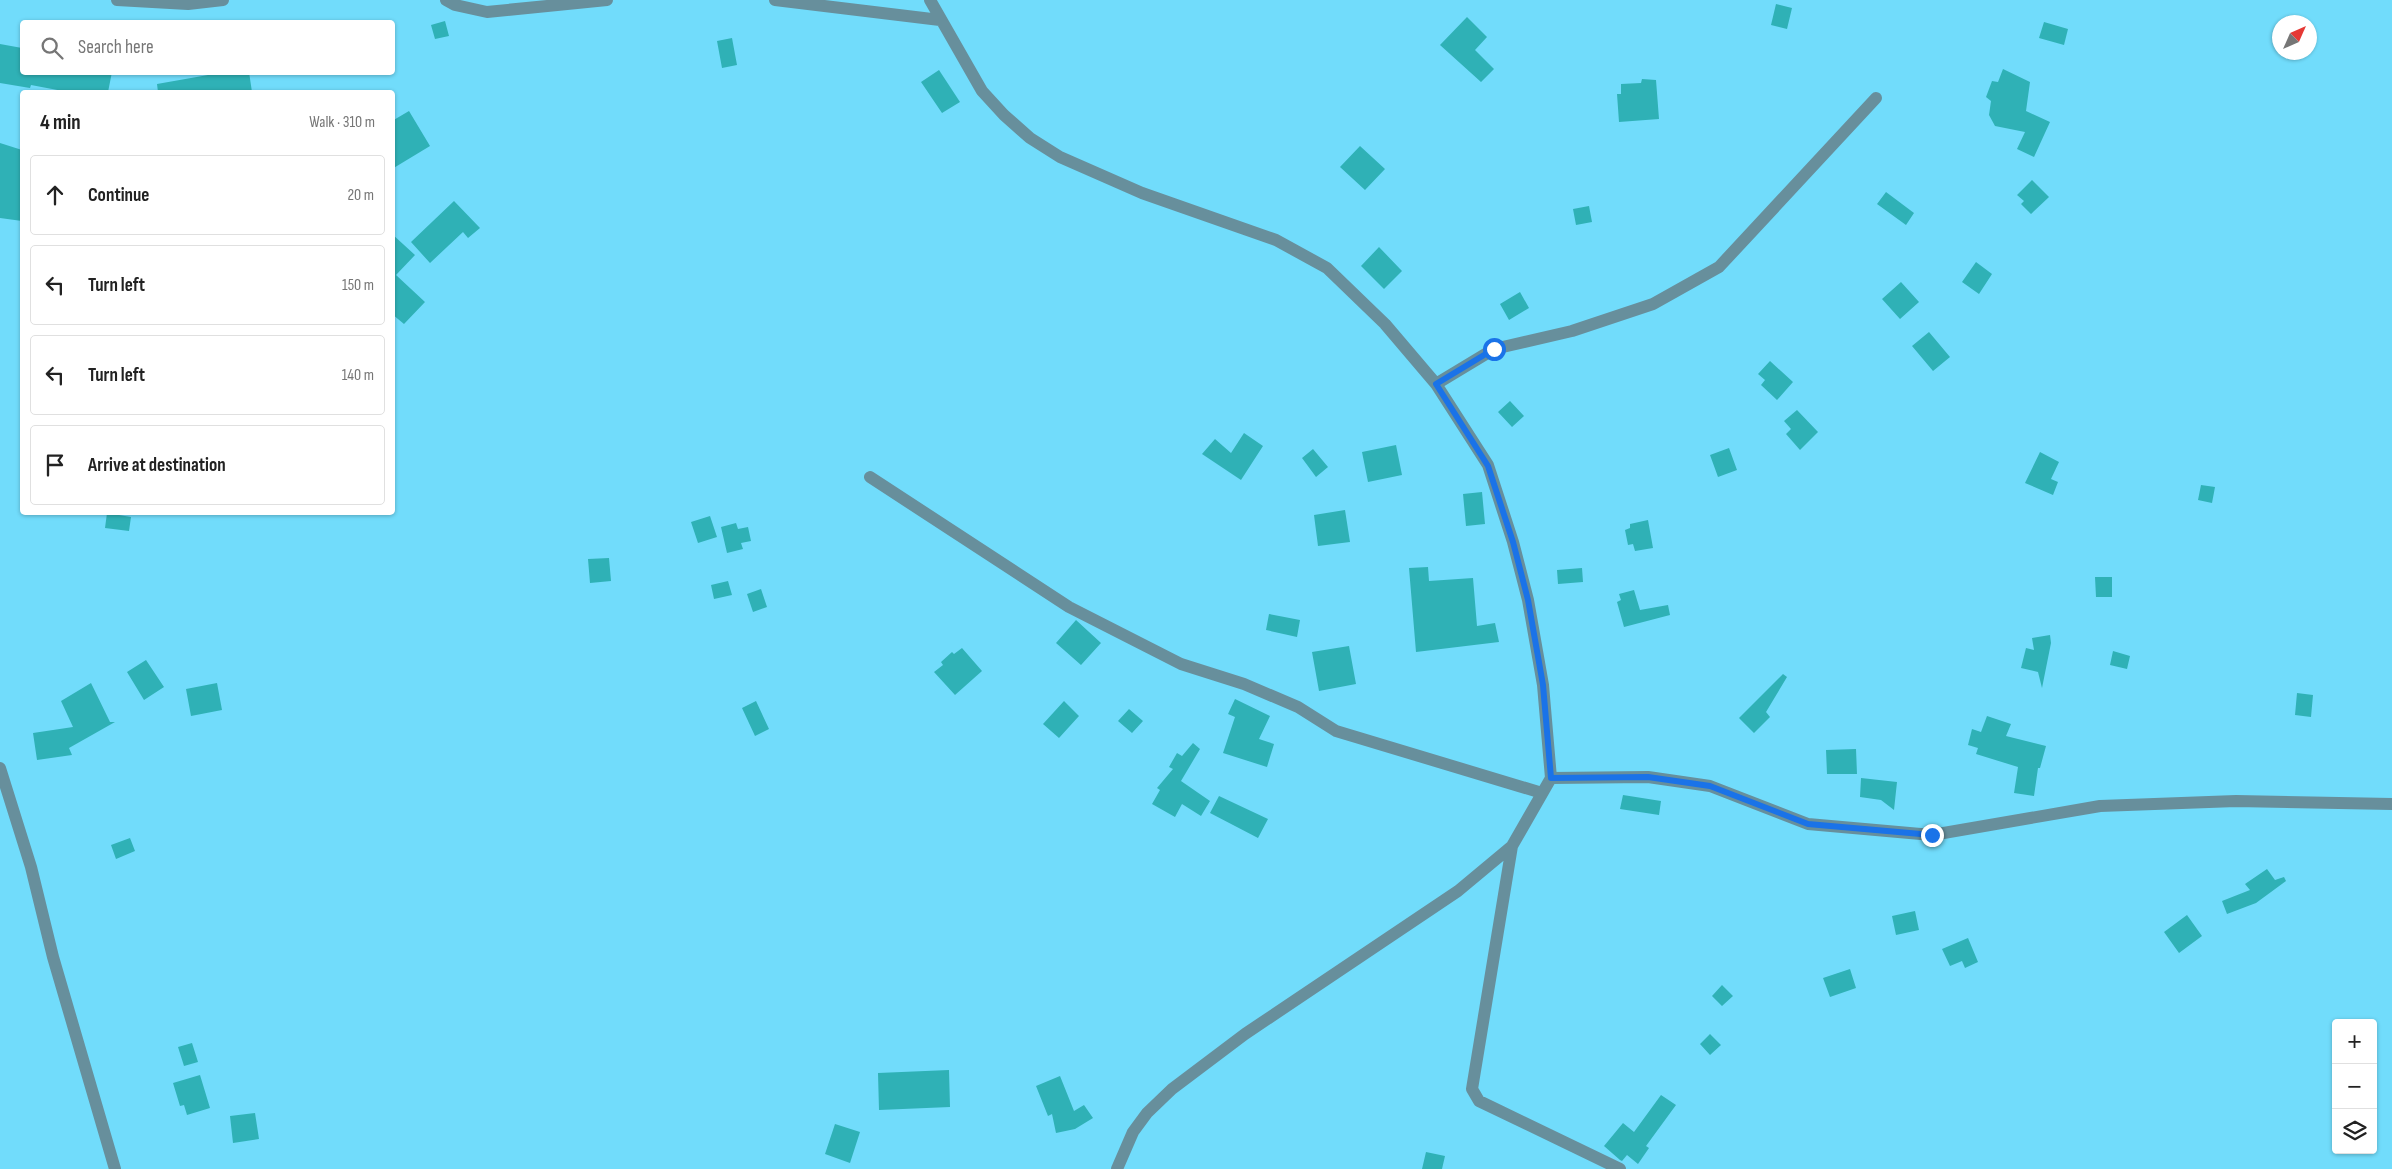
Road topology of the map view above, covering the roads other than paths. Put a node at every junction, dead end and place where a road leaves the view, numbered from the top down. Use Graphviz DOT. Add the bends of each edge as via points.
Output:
graph roads {
  1 [pos="117,0"];
  2 [pos="223,0"];
  3 [pos="446,0"];
  4 [pos="607,0"];
  5 [pos="775,0"];
  6 [pos="930,0"];
  7 [pos="940,20"];
  8 [pos="1876,98"];
  9 [pos="1436,384"];
  10 [pos="870,477"];
  11 [pos="0,768"];
  12 [pos="1551,778"];
  13 [pos="1542,792"];
  14 [pos="2392,804"];
  15 [pos="1512,846"];
  16 [pos="115,1169"];
  17 [pos="1117,1169"];
  18 [pos="1620,1169"];
  1 -- 2 [label="street" via="188,4"];
  3 -- 4 [label="street" via="487,12"];
  5 -- 7 [label="street"];
  6 -- 7 [label="street"];
  7 -- 9 [label="street" via="982,91 1030,138 1060,157 1142,193 1276,240 1327,268 1385,324"];
  8 -- 9 [label="street" via="1719,266 1653,304 1572,331 1494,349"];
  9 -- 12 [label="street" via="1488,466 1513,542 1528,600 1543,685"];
  10 -- 13 [label="street" via="1068,607 1181,664 1244,684 1298,707 1336,731"];
  11 -- 16 [label="street" via="31,867 53,957"];
  12 -- 13 [label="street"];
  12 -- 14 [label="street" via="1648,777 1710,786 1808,824 1932,835 2100,806 2236,802"];
  13 -- 15 [label="street"];
  15 -- 17 [label="street" via="1458,891 1245,1034 1172,1089 1146,1113 1133,1132"];
  15 -- 18 [label="street" via="1472,1089 1474,1095"];
}
